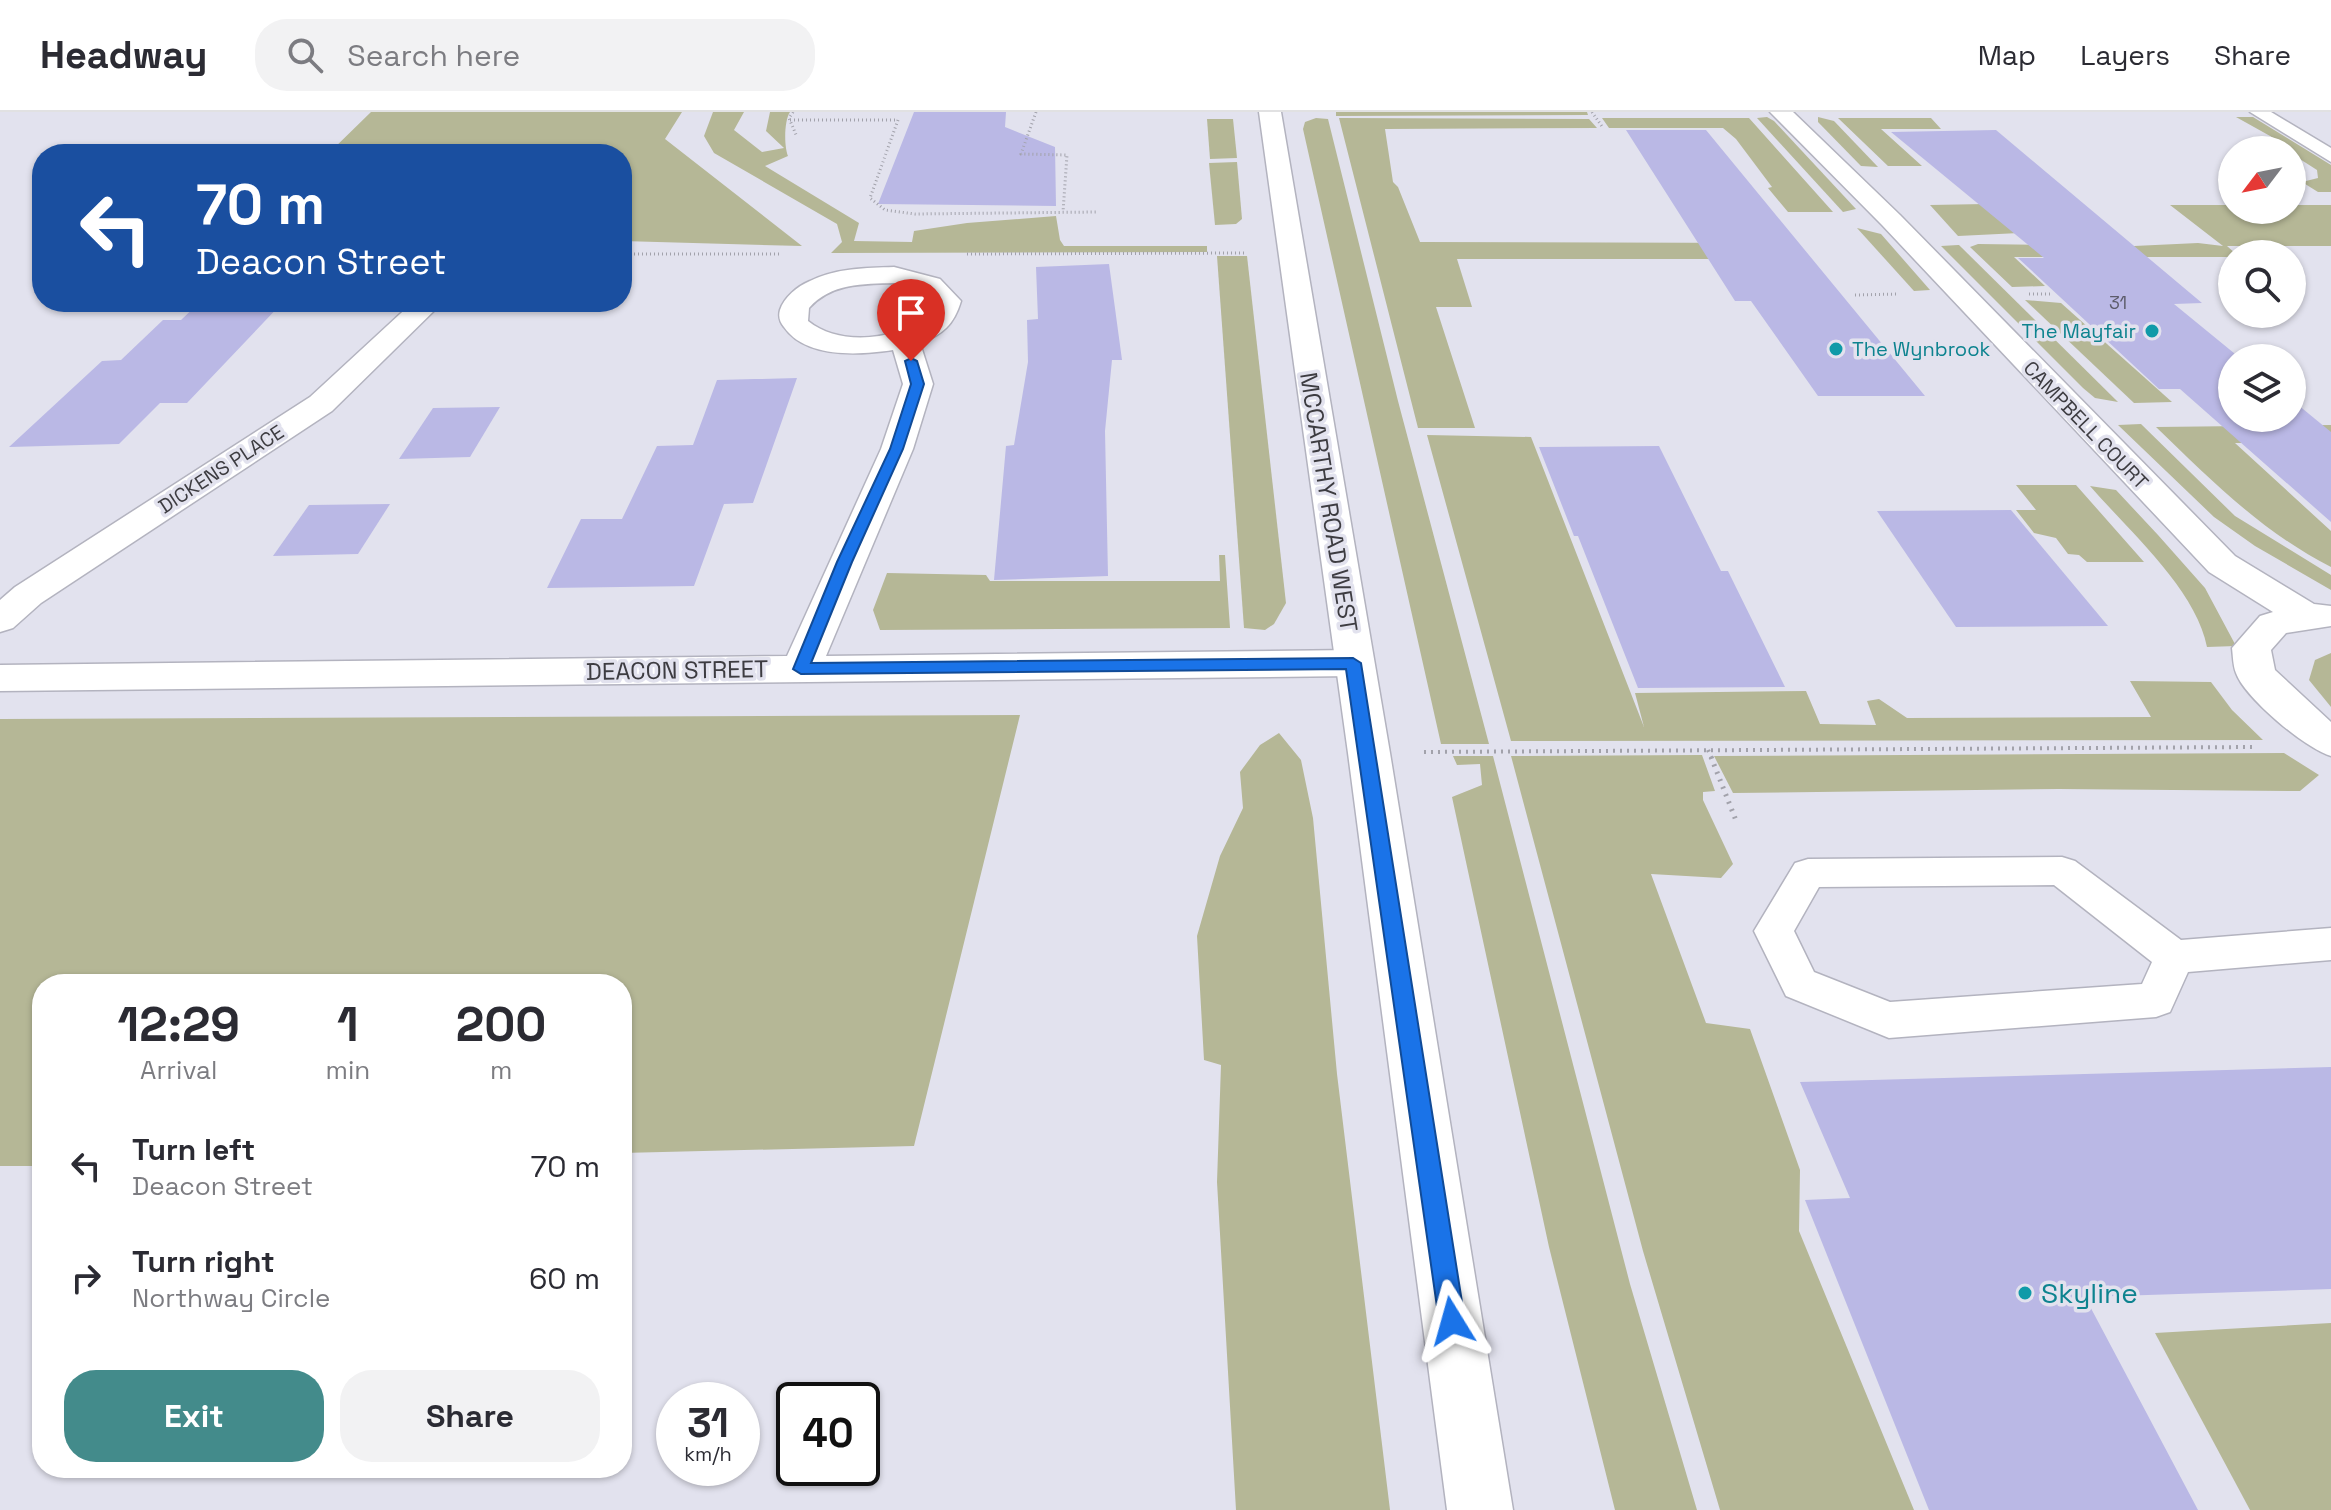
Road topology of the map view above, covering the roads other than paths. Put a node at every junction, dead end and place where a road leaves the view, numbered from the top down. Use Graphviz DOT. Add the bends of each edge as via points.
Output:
graph roads {
  1 [pos="1270,112"];
  2 [pos="1781,112"];
  3 [pos="2259,112"];
  4 [pos="2331,156"];
  5 [pos="418,312"];
  6 [pos="904,339"];
  7 [pos="2319,616"];
  8 [pos="0,620"];
  9 [pos="1353,663"];
  10 [pos="801,669"];
  11 [pos="0,678"];
  12 [pos="2331,742"];
  13 [pos="2331,944"];
  14 [pos="2174,957"];
  15 [pos="1480,1510"];
  1 -- 9 [label="street, MCCARTHY ROAD WEST"];
  2 -- 7 [label="street, CAMPBELL COURT" via="2222,564"];
  3 -- 4 [label="lane"];
  5 -- 8 [label="street, DICKENS PLACE" via="321,404 28,595"];
  6 -- 6 [label="street" via="942,318 947,301 925,281 859,276 814,290 794,307 798,328 824,341 863,345"];
  6 -- 10 [label="street" via="918,384 897,449"];
  7 -- 12 [label="street, CAMPBELL COURT" via="2273,624 2251,648 2256,674 2308,727"];
  9 -- 10 [label="street, DEACON STREET"];
  9 -- 15 [label="street, MCCARTHY ROAD WEST"];
  10 -- 11 [label="street, DEACON STREET"];
  13 -- 14 [label="lane"];
  14 -- 14 [label="lane" via="2062,871 1808,873 1774,931 1800,984 1889,1020 2156,1000"];
}
